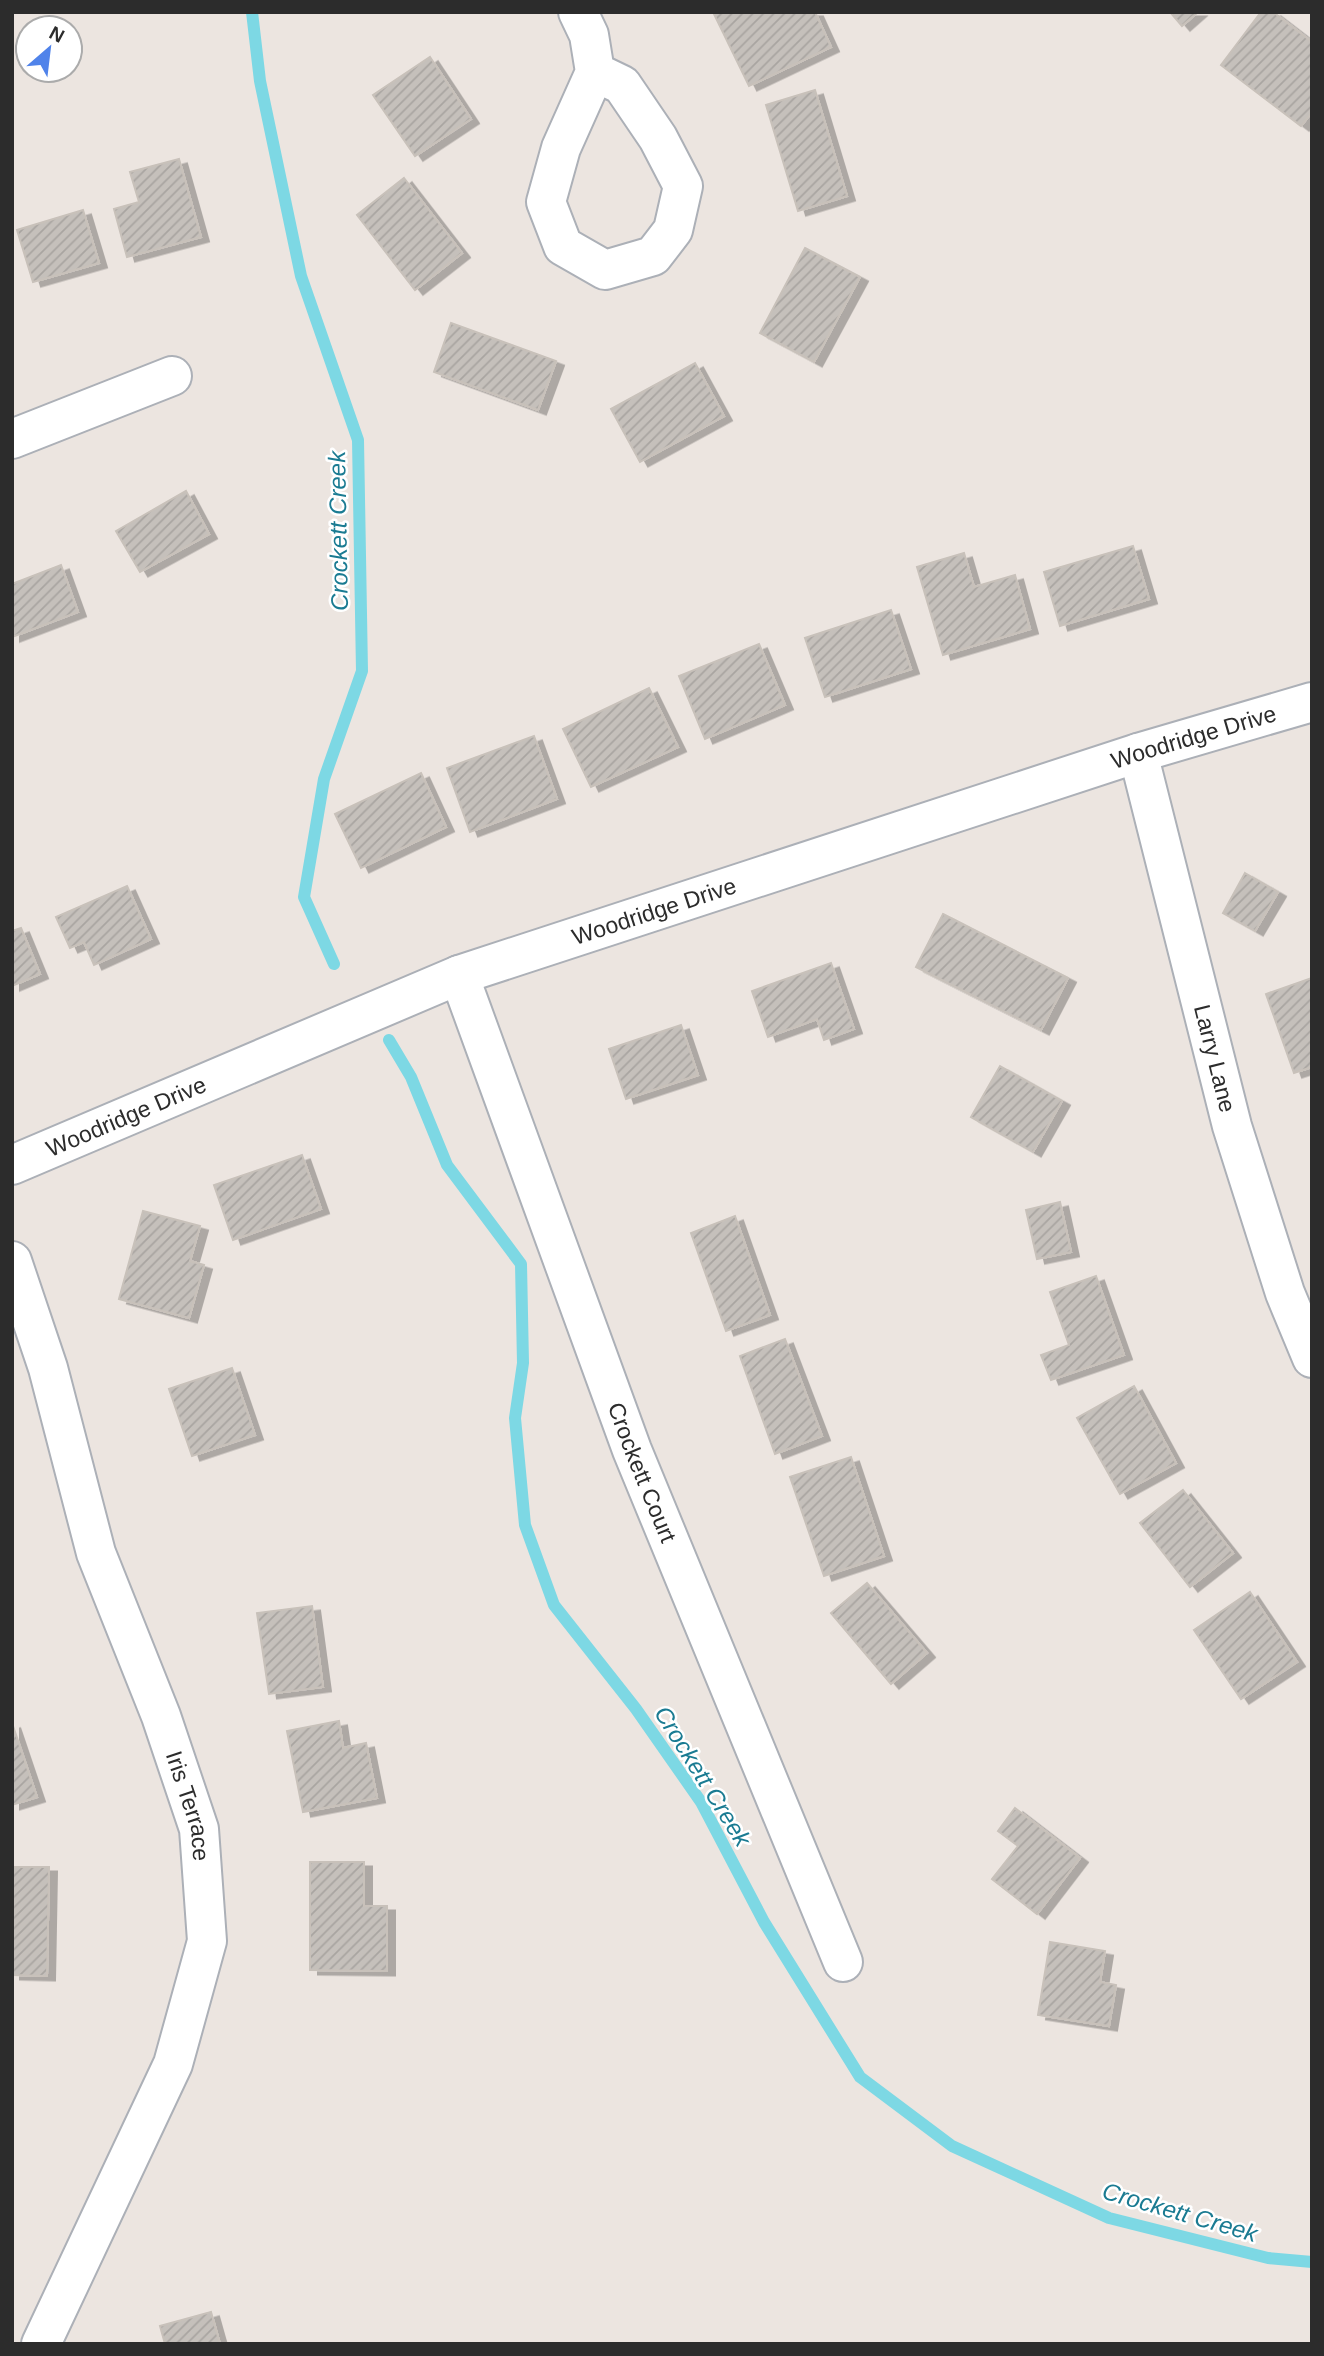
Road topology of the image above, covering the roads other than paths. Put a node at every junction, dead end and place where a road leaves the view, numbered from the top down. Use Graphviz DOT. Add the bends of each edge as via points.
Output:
graph roads {
  1 [pos="578,12"];
  2 [pos="595,72"];
  3 [pos="172,376"];
  4 [pos="12,439"];
  5 [pos="1312,702"];
  6 [pos="1138,753"];
  7 [pos="459,975"];
  8 [pos="12,1165"];
  9 [pos="12,1261"];
  10 [pos="1312,1358"];
  11 [pos="843,1962"];
  12 [pos="41,2344"];
  1 -- 2 [label="street" via="589,35"];
  2 -- 2 [label="street" via="622,85 683,186 673,230 653,256 605,270 563,246 546,202 561,148"];
  3 -- 4 [label="street"];
  5 -- 6 [label="street, Woodridge Drive"];
  6 -- 7 [label="street, Woodridge Drive"];
  6 -- 10 [label="street, Larry Lane" via="1232,1126 1285,1293"];
  7 -- 8 [label="street, Woodridge Drive"];
  7 -- 11 [label="street, Crockett Court" via="632,1450"];
  9 -- 12 [label="street, Iris Terrace" via="48,1368 96,1553 161,1716 199,1829 207,1941 173,2064"];
}
